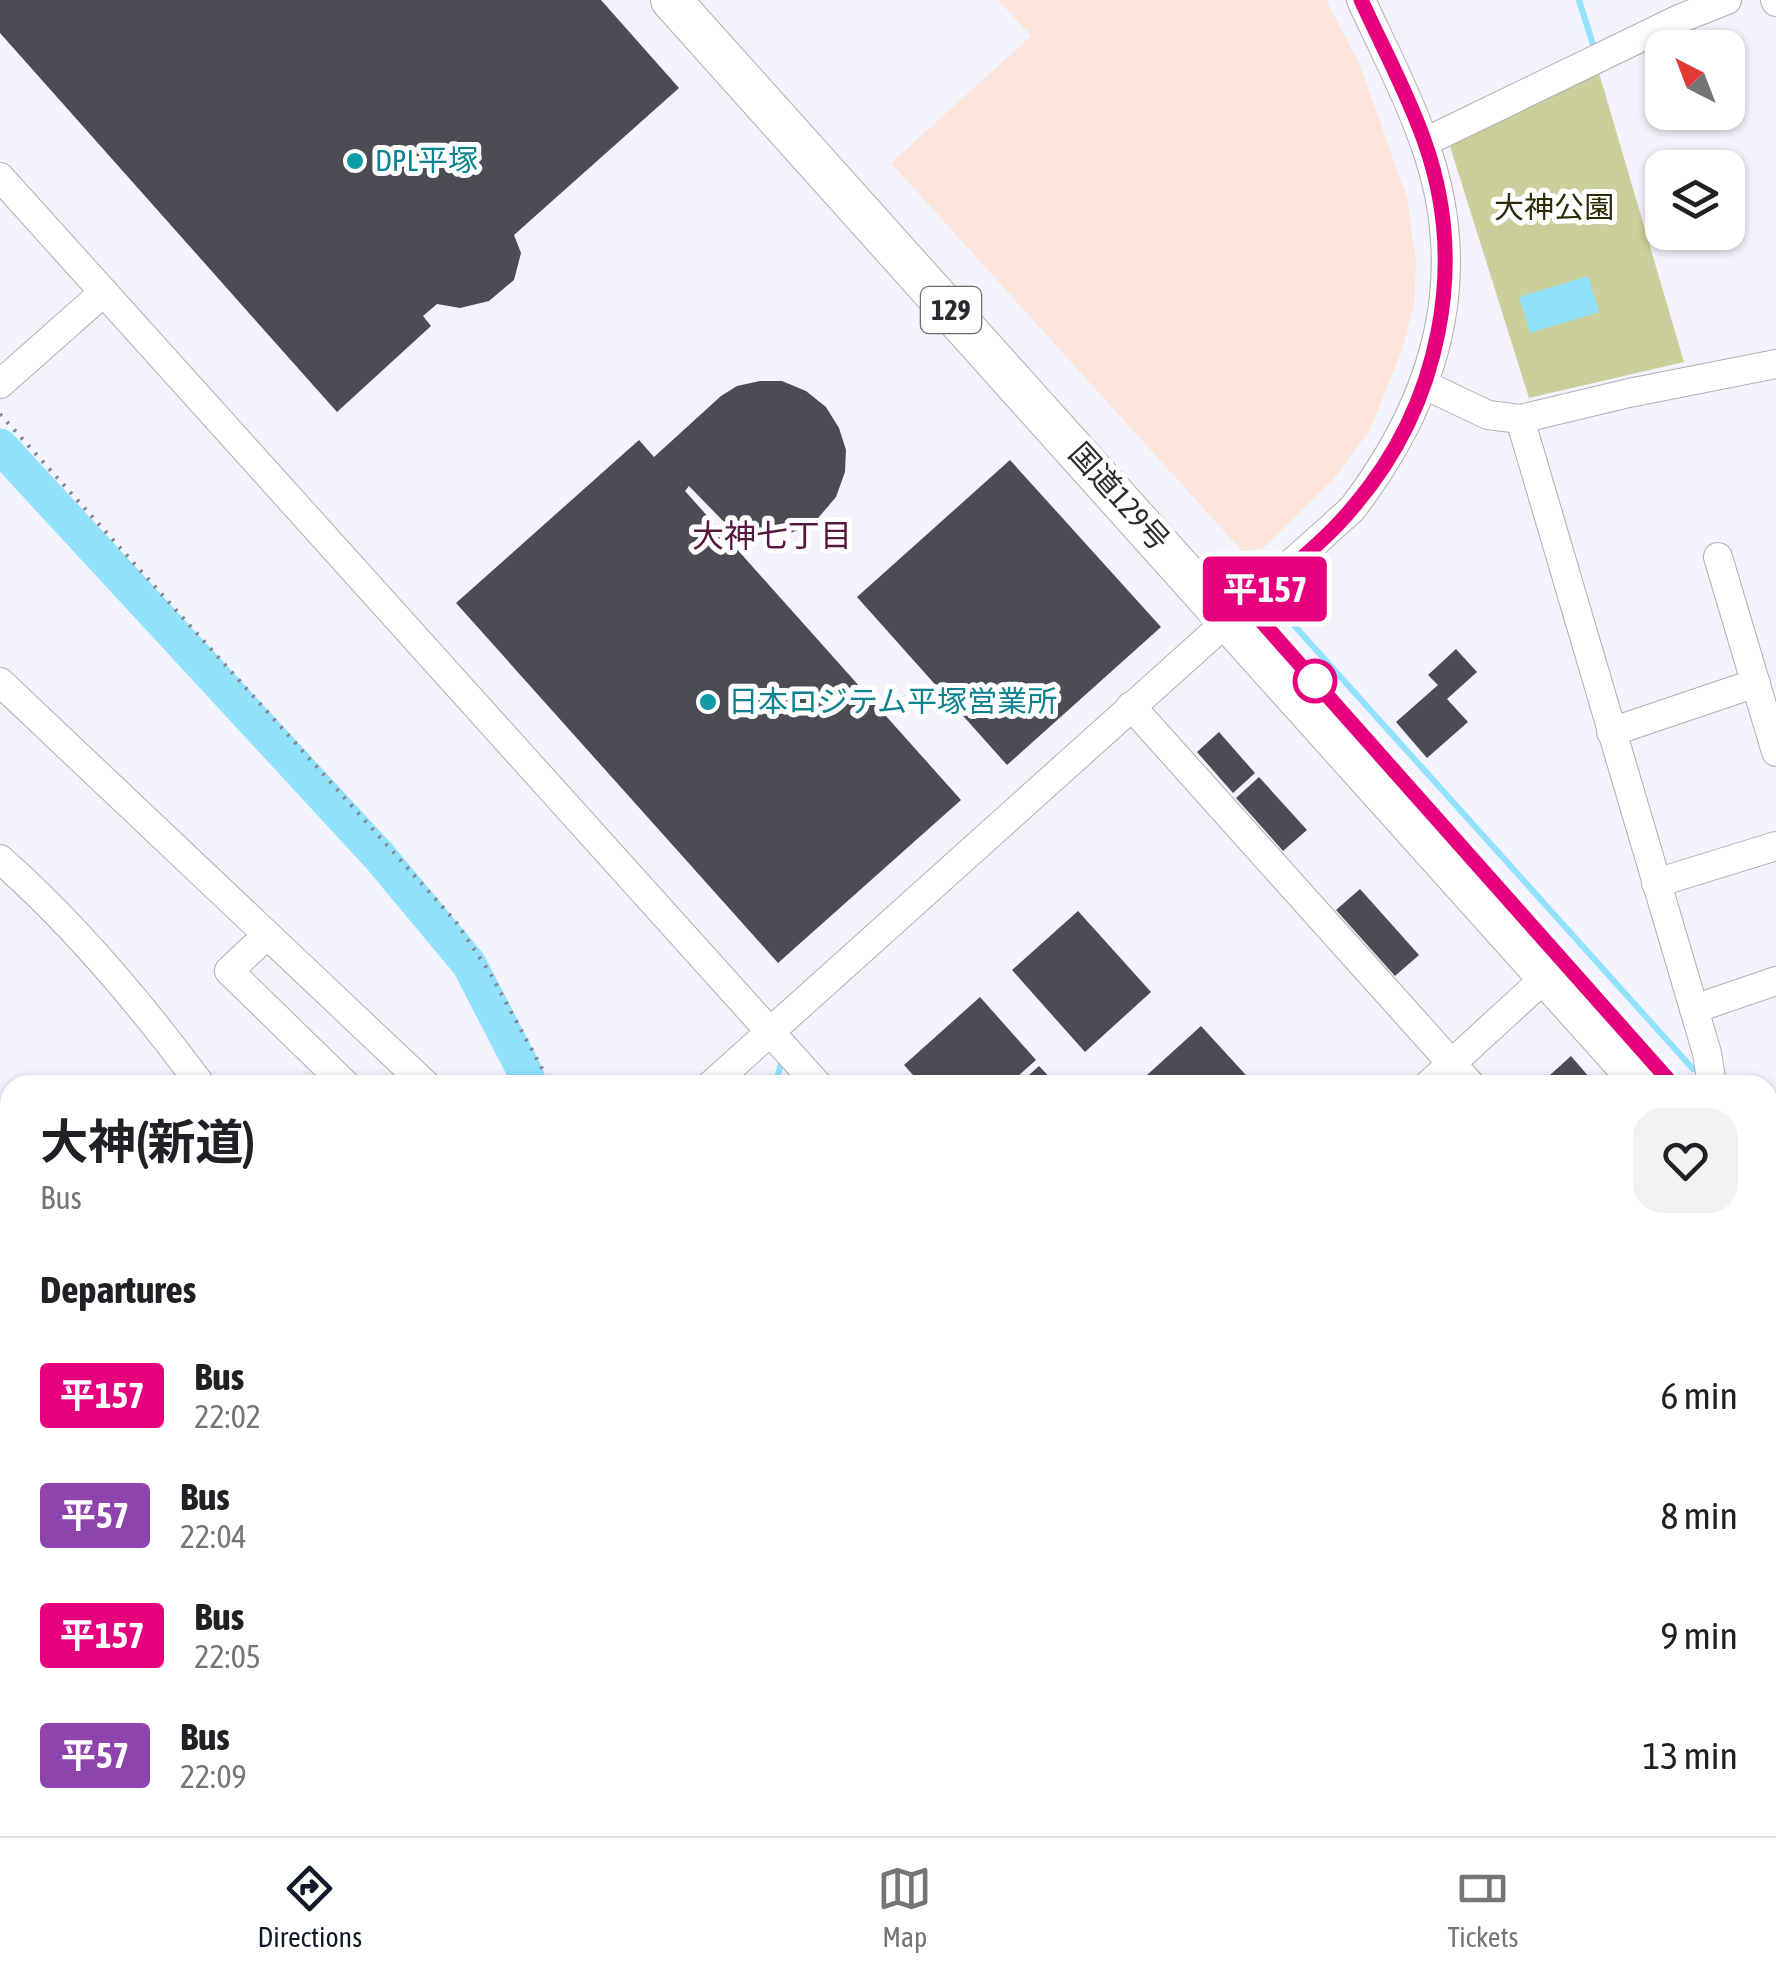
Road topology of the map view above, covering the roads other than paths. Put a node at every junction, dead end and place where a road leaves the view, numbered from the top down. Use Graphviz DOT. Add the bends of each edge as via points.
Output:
graph roads {
  1 [pos="672,0"];
  2 [pos="705,0"];
  3 [pos="1361,0"];
  4 [pos="1727,0"];
  5 [pos="1675,10"];
  6 [pos="1425,142"];
  7 [pos="0,177"];
  8 [pos="104,292"];
  9 [pos="1776,364"];
  10 [pos="0,384"];
  11 [pos="1425,386"];
  12 [pos="1520,419"];
  13 [pos="1718,557"];
  14 [pos="1238,612"];
  15 [pos="0,682"];
  16 [pos="1756,683"];
  17 [pos="1132,706"];
  18 [pos="1611,732"];
  19 [pos="1776,752"];
  20 [pos="1776,846"];
  21 [pos="0,858"];
  22 [pos="1656,883"];
  23 [pos="268,935"];
  24 [pos="1547,976"];
  25 [pos="1776,982"];
  26 [pos="1694,1009"];
  27 [pos="770,1032"];
  28 [pos="1452,1063"];
  29 [pos="194,1075"];
  30 [pos="336,1075"];
  31 [pos="409,1075"];
  32 [pos="722,1075"];
  33 [pos="809,1075"];
  34 [pos="1439,1075"];
  35 [pos="1462,1075"];
  36 [pos="1635,1075"];
  37 [pos="1664,1075"];
  38 [pos="1710,1075"];
  1 -- 14 [label="highway, 国道129号 / 129"];
  2 -- 14 [label="highway, 国道129号 / 129"];
  3 -- 6 [label="street"];
  4 -- 5 [label="street"];
  5 -- 6 [label="street"];
  6 -- 11 [label="street" via="1446,257 1443,310"];
  7 -- 8 [label="street"];
  8 -- 10 [label="street"];
  8 -- 27 [label="street"];
  9 -- 12 [label="street"];
  11 -- 12 [label="street" via="1488,415"];
  11 -- 14 [label="street" via="1403,435 1352,509"];
  12 -- 18 [label="street"];
  13 -- 16 [label="street"];
  14 -- 17 [label="street"];
  14 -- 24 [label="highway, 国道129号 / 129"];
  14 -- 37 [label="highway, 国道129号 / 129"];
  15 -- 23 [label="street"];
  16 -- 18 [label="street"];
  16 -- 19 [label="street"];
  17 -- 27 [label="street"];
  17 -- 28 [label="street"];
  18 -- 22 [label="street"];
  20 -- 22 [label="street"];
  21 -- 29 [label="street" via="147,1011"];
  22 -- 26 [label="street"];
  23 -- 30 [label="street" via="229,971"];
  23 -- 31 [label="street"];
  24 -- 28 [label="street"];
  24 -- 36 [label="highway, 国道129号 / 129"];
  25 -- 26 [label="street"];
  26 -- 38 [label="street"];
  27 -- 32 [label="street"];
  27 -- 33 [label="street"];
  28 -- 34 [label="street"];
  28 -- 35 [label="street"];
}
